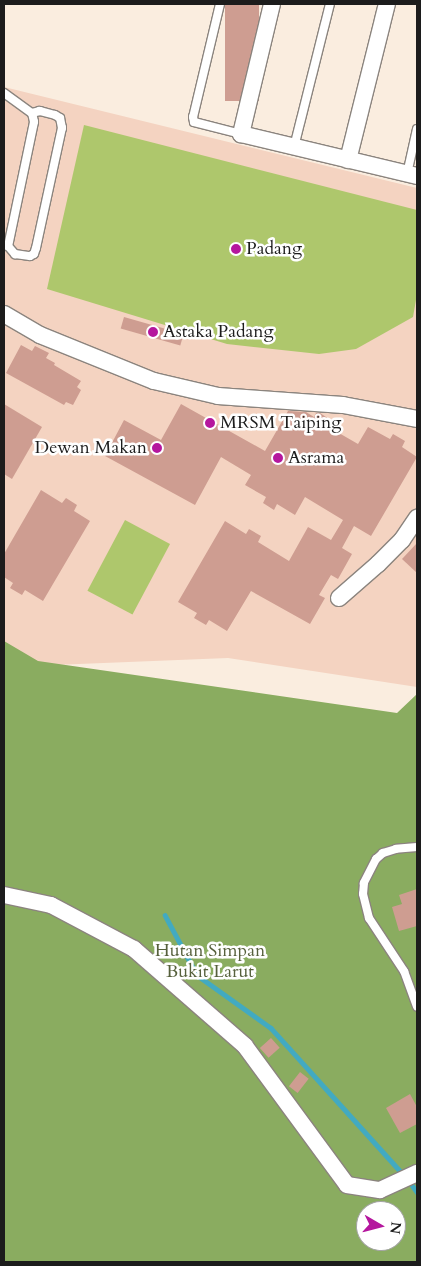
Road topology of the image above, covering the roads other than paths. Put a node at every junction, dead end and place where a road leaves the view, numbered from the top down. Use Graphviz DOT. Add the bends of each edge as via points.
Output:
graph roads {
  1 [pos="220,4"];
  2 [pos="272,4"];
  3 [pos="330,4"];
  4 [pos="387,4"];
  5 [pos="4,93"];
  6 [pos="32,113"];
  7 [pos="417,129"];
  8 [pos="241,134"];
  9 [pos="294,147"];
  10 [pos="348,160"];
  11 [pos="412,175"];
  12 [pos="4,314"];
  13 [pos="417,418"];
  14 [pos="417,518"];
  15 [pos="339,598"];
  16 [pos="417,847"];
  17 [pos="4,895"];
  18 [pos="417,1007"];
  19 [pos="417,1172"];
  1 -- 8 [label="lane" via="193,116 194,122"];
  2 -- 8 [label="street"];
  3 -- 9 [label="lane"];
  4 -- 10 [label="street"];
  5 -- 6 [label="lane"];
  6 -- 6 [label="lane" via="34,122 8,246 15,254 30,256 36,248 62,128 60,118 55,115 40,111"];
  7 -- 11 [label="lane"];
  8 -- 9 [label="street"];
  9 -- 10 [label="street"];
  10 -- 11 [label="street"];
  12 -- 13 [label="street" via="57,342 154,381 218,396 343,405"];
  14 -- 15 [label="street" via="402,540"];
  16 -- 18 [label="lane" via="382,853 364,883 363,894 369,918 404,971"];
  17 -- 19 [label="street" via="51,906 134,949 245,1046 347,1185 380,1190"];
}
